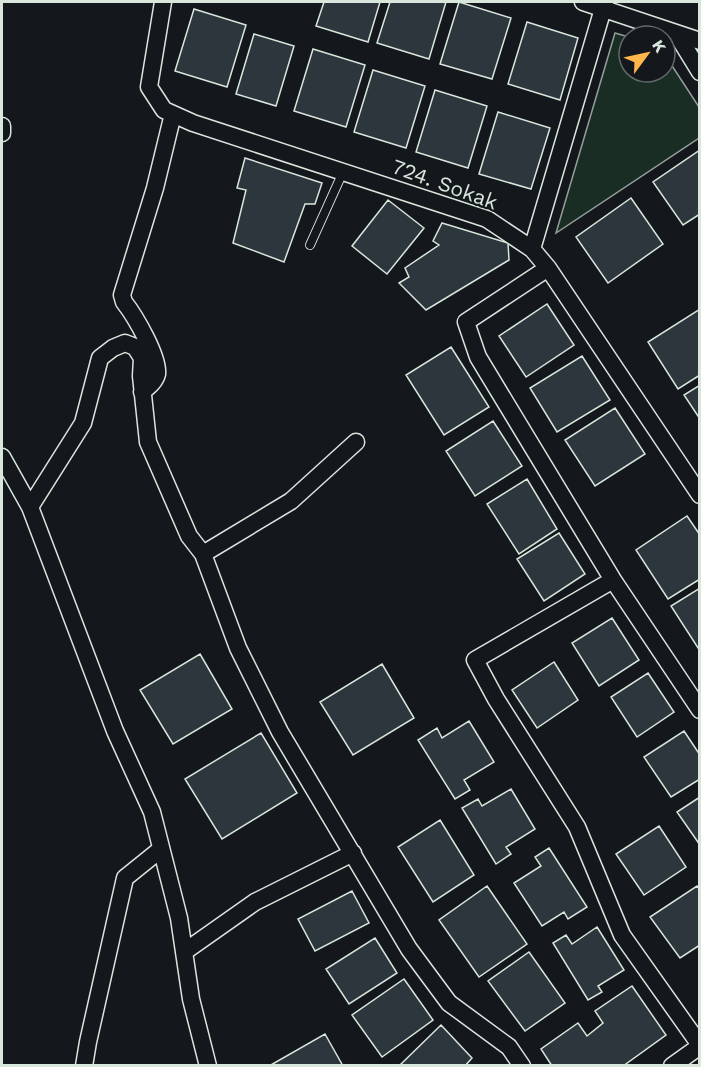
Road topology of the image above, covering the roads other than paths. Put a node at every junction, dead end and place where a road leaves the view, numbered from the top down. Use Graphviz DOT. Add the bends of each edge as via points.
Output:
graph roads {
  1 [pos="163,2"];
  2 [pos="584,2"];
  3 [pos="604,4"];
  4 [pos="654,24"];
  5 [pos="677,33"];
  6 [pos="677,35"];
  7 [pos="699,41"];
  8 [pos="699,72"];
  9 [pos="173,114"];
  10 [pos="2,126"];
  11 [pos="2,133"];
  12 [pos="343,172"];
  13 [pos="310,245"];
  14 [pos="532,249"];
  15 [pos="548,268"];
  16 [pos="142,393"];
  17 [pos="356,442"];
  18 [pos="2,457"];
  19 [pos="699,495"];
  20 [pos="30,507"];
  21 [pos="203,554"];
  22 [pos="613,580"];
  23 [pos="699,710"];
  24 [pos="161,849"];
  25 [pos="352,853"];
  26 [pos="184,952"];
  27 [pos="699,1045"];
  28 [pos="84,1065"];
  29 [pos="208,1065"];
  30 [pos="522,1065"];
  31 [pos="672,1065"];
  1 -- 9 [label="street, 724. Sokak" via="149,87 164,110"];
  2 -- 3 [label="street"];
  3 -- 4 [label="street"];
  3 -- 14 [label="street"];
  5 -- 7 [label="street"];
  6 -- 8 [label="street"];
  9 -- 12 [label="street, 724. Sokak"];
  9 -- 16 [label="street" via="122,295 155,363 154,380"];
  10 -- 11 [label="street"];
  12 -- 13 [label="lane"];
  12 -- 14 [label="street, 724. Sokak" via="487,219"];
  14 -- 15 [label="street, 724. Sokak"];
  15 -- 19 [label="street, 724. Sokak"];
  15 -- 22 [label="street" via="466,322 478,357"];
  16 -- 20 [label="street" via="142,358 135,347 125,343 100,358 83,423"];
  16 -- 21 [label="street" via="148,442 189,536"];
  17 -- 21 [label="street" via="291,501"];
  18 -- 20 [label="street"];
  20 -- 24 [label="street" via="115,731 152,812"];
  21 -- 25 [label="street" via="238,648 274,722"];
  22 -- 23 [label="street"];
  22 -- 27 [label="street" via="475,660 578,827 622,935"];
  24 -- 26 [label="street"];
  24 -- 28 [label="street" via="125,878"];
  25 -- 26 [label="street" via="255,902"];
  25 -- 30 [label="street" via="409,949 449,1003 509,1047"];
  26 -- 29 [label="street"];
  27 -- 31 [label="street"];
}
